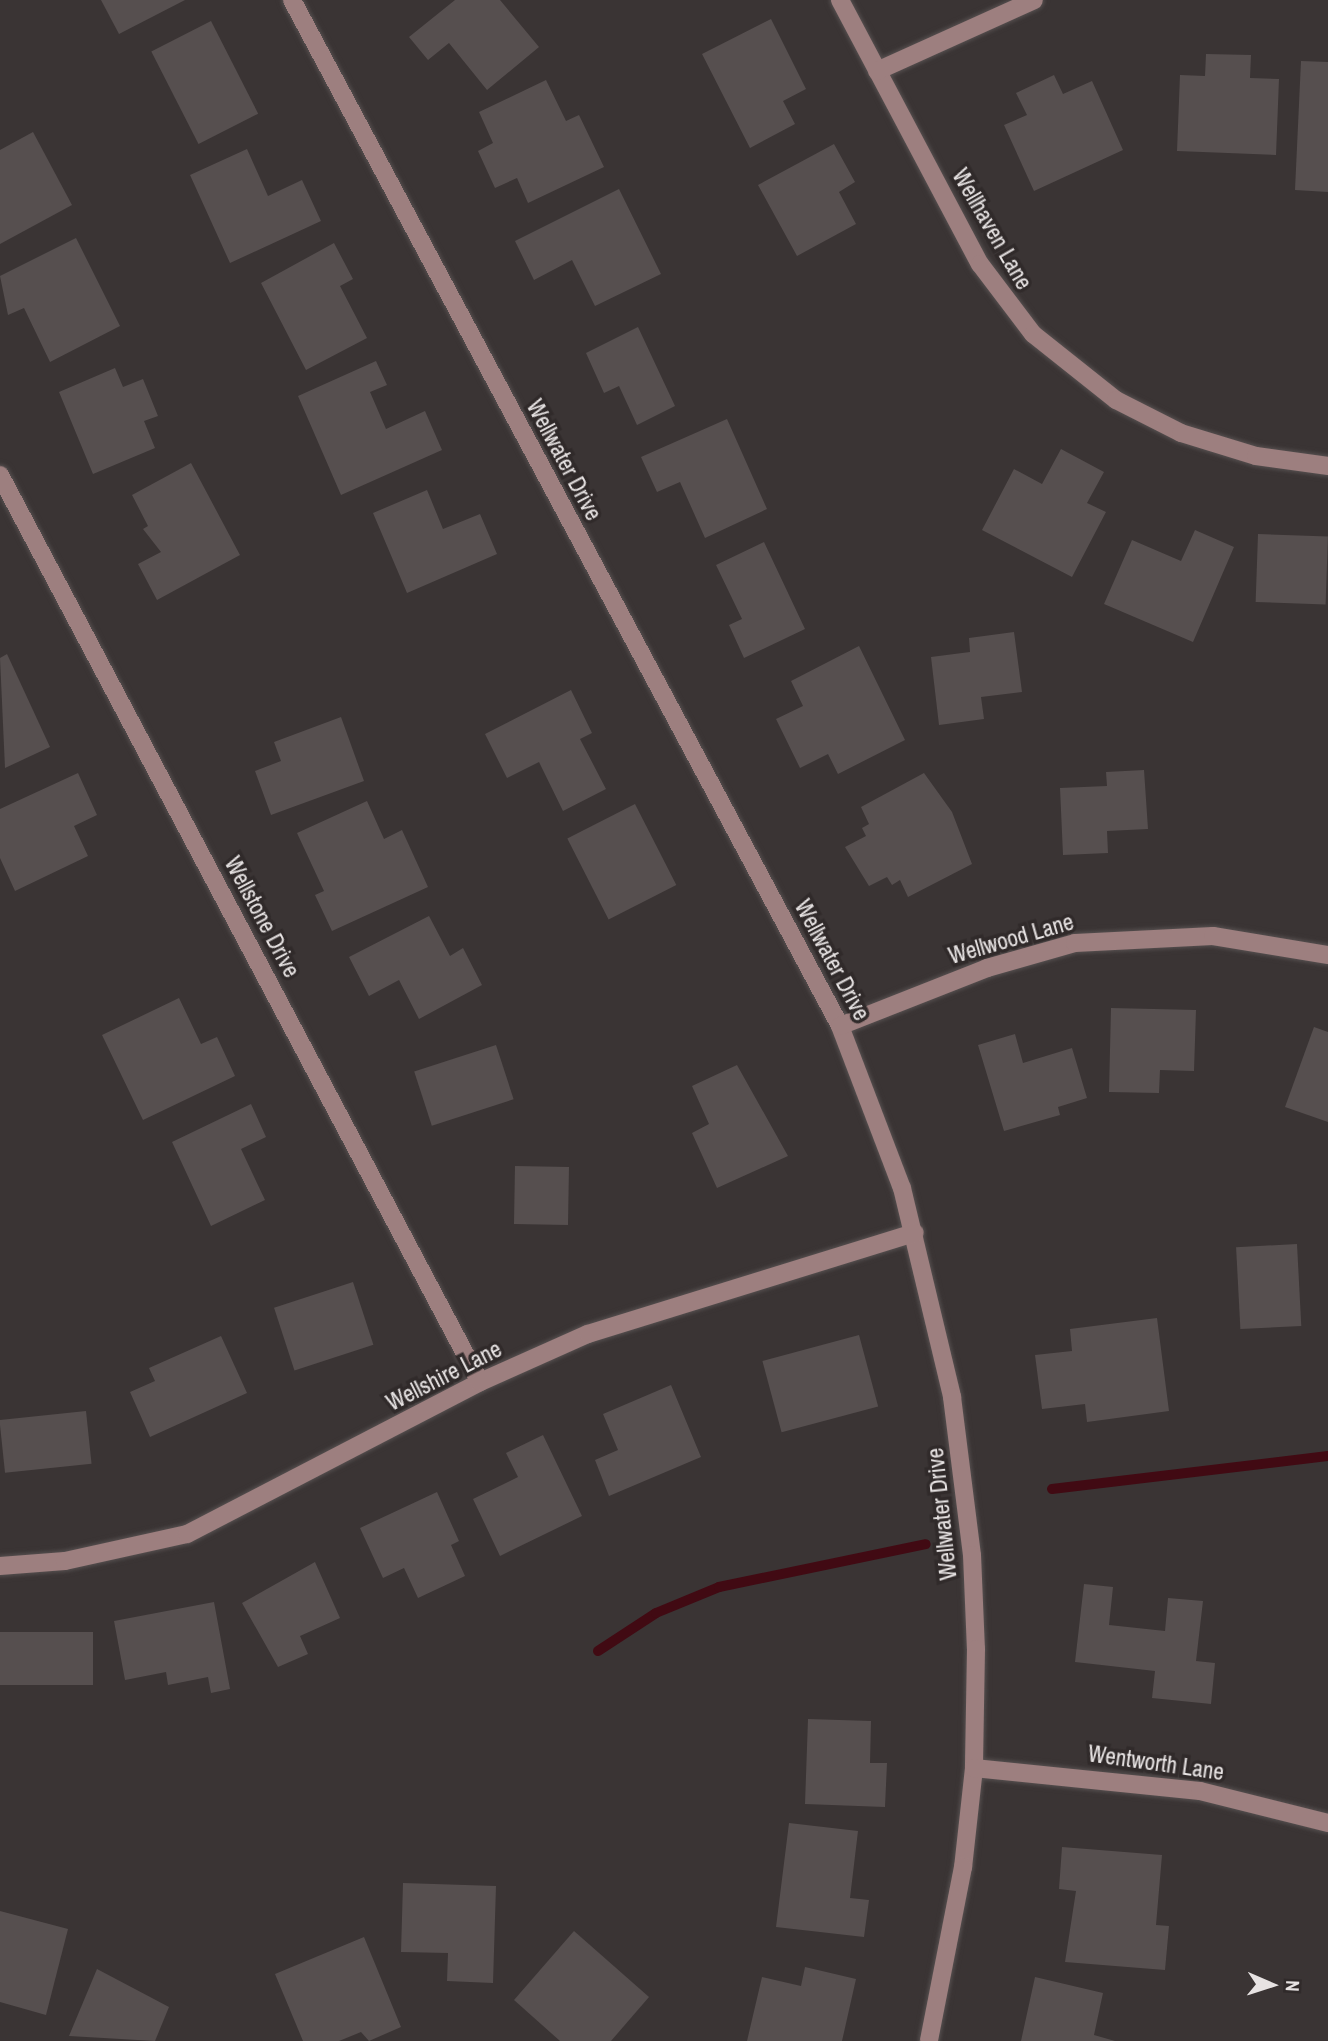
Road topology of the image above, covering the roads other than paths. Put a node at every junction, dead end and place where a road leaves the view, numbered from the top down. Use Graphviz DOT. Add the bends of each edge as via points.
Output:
graph roads {
  1 [pos="292,0"];
  2 [pos="840,0"];
  3 [pos="1034,0"];
  4 [pos="877,71"];
  5 [pos="1328,466"];
  6 [pos="0,475"];
  7 [pos="1328,956"];
  8 [pos="841,1026"];
  9 [pos="915,1233"];
  10 [pos="481,1382"];
  11 [pos="0,1566"];
  12 [pos="974,1768"];
  13 [pos="1328,1824"];
  14 [pos="929,2041"];
  1 -- 8 [label="street, Wellwater Drive"];
  2 -- 4 [label="street, Wellhaven Lane"];
  3 -- 4 [label="street"];
  4 -- 5 [label="street, Wellhaven Lane" via="994,288 1061,361 1116,400 1181,433 1256,456"];
  6 -- 10 [label="street, Wellstone Drive"];
  7 -- 8 [label="street, Wellwood Lane" via="1213,936 1075,943 987,968"];
  8 -- 9 [label="street, Wellwater Drive"];
  9 -- 10 [label="street, Wellshire Lane" via="628,1320"];
  9 -- 12 [label="street, Wellwater Drive" via="940,1327 963,1465 976,1649"];
  10 -- 11 [label="street, Wellshire Lane" via="187,1534 65,1561"];
  12 -- 13 [label="street, Wentworth Lane" via="1200,1791"];
  12 -- 14 [label="street, Wellwater Drive" via="952,1941"];
}
